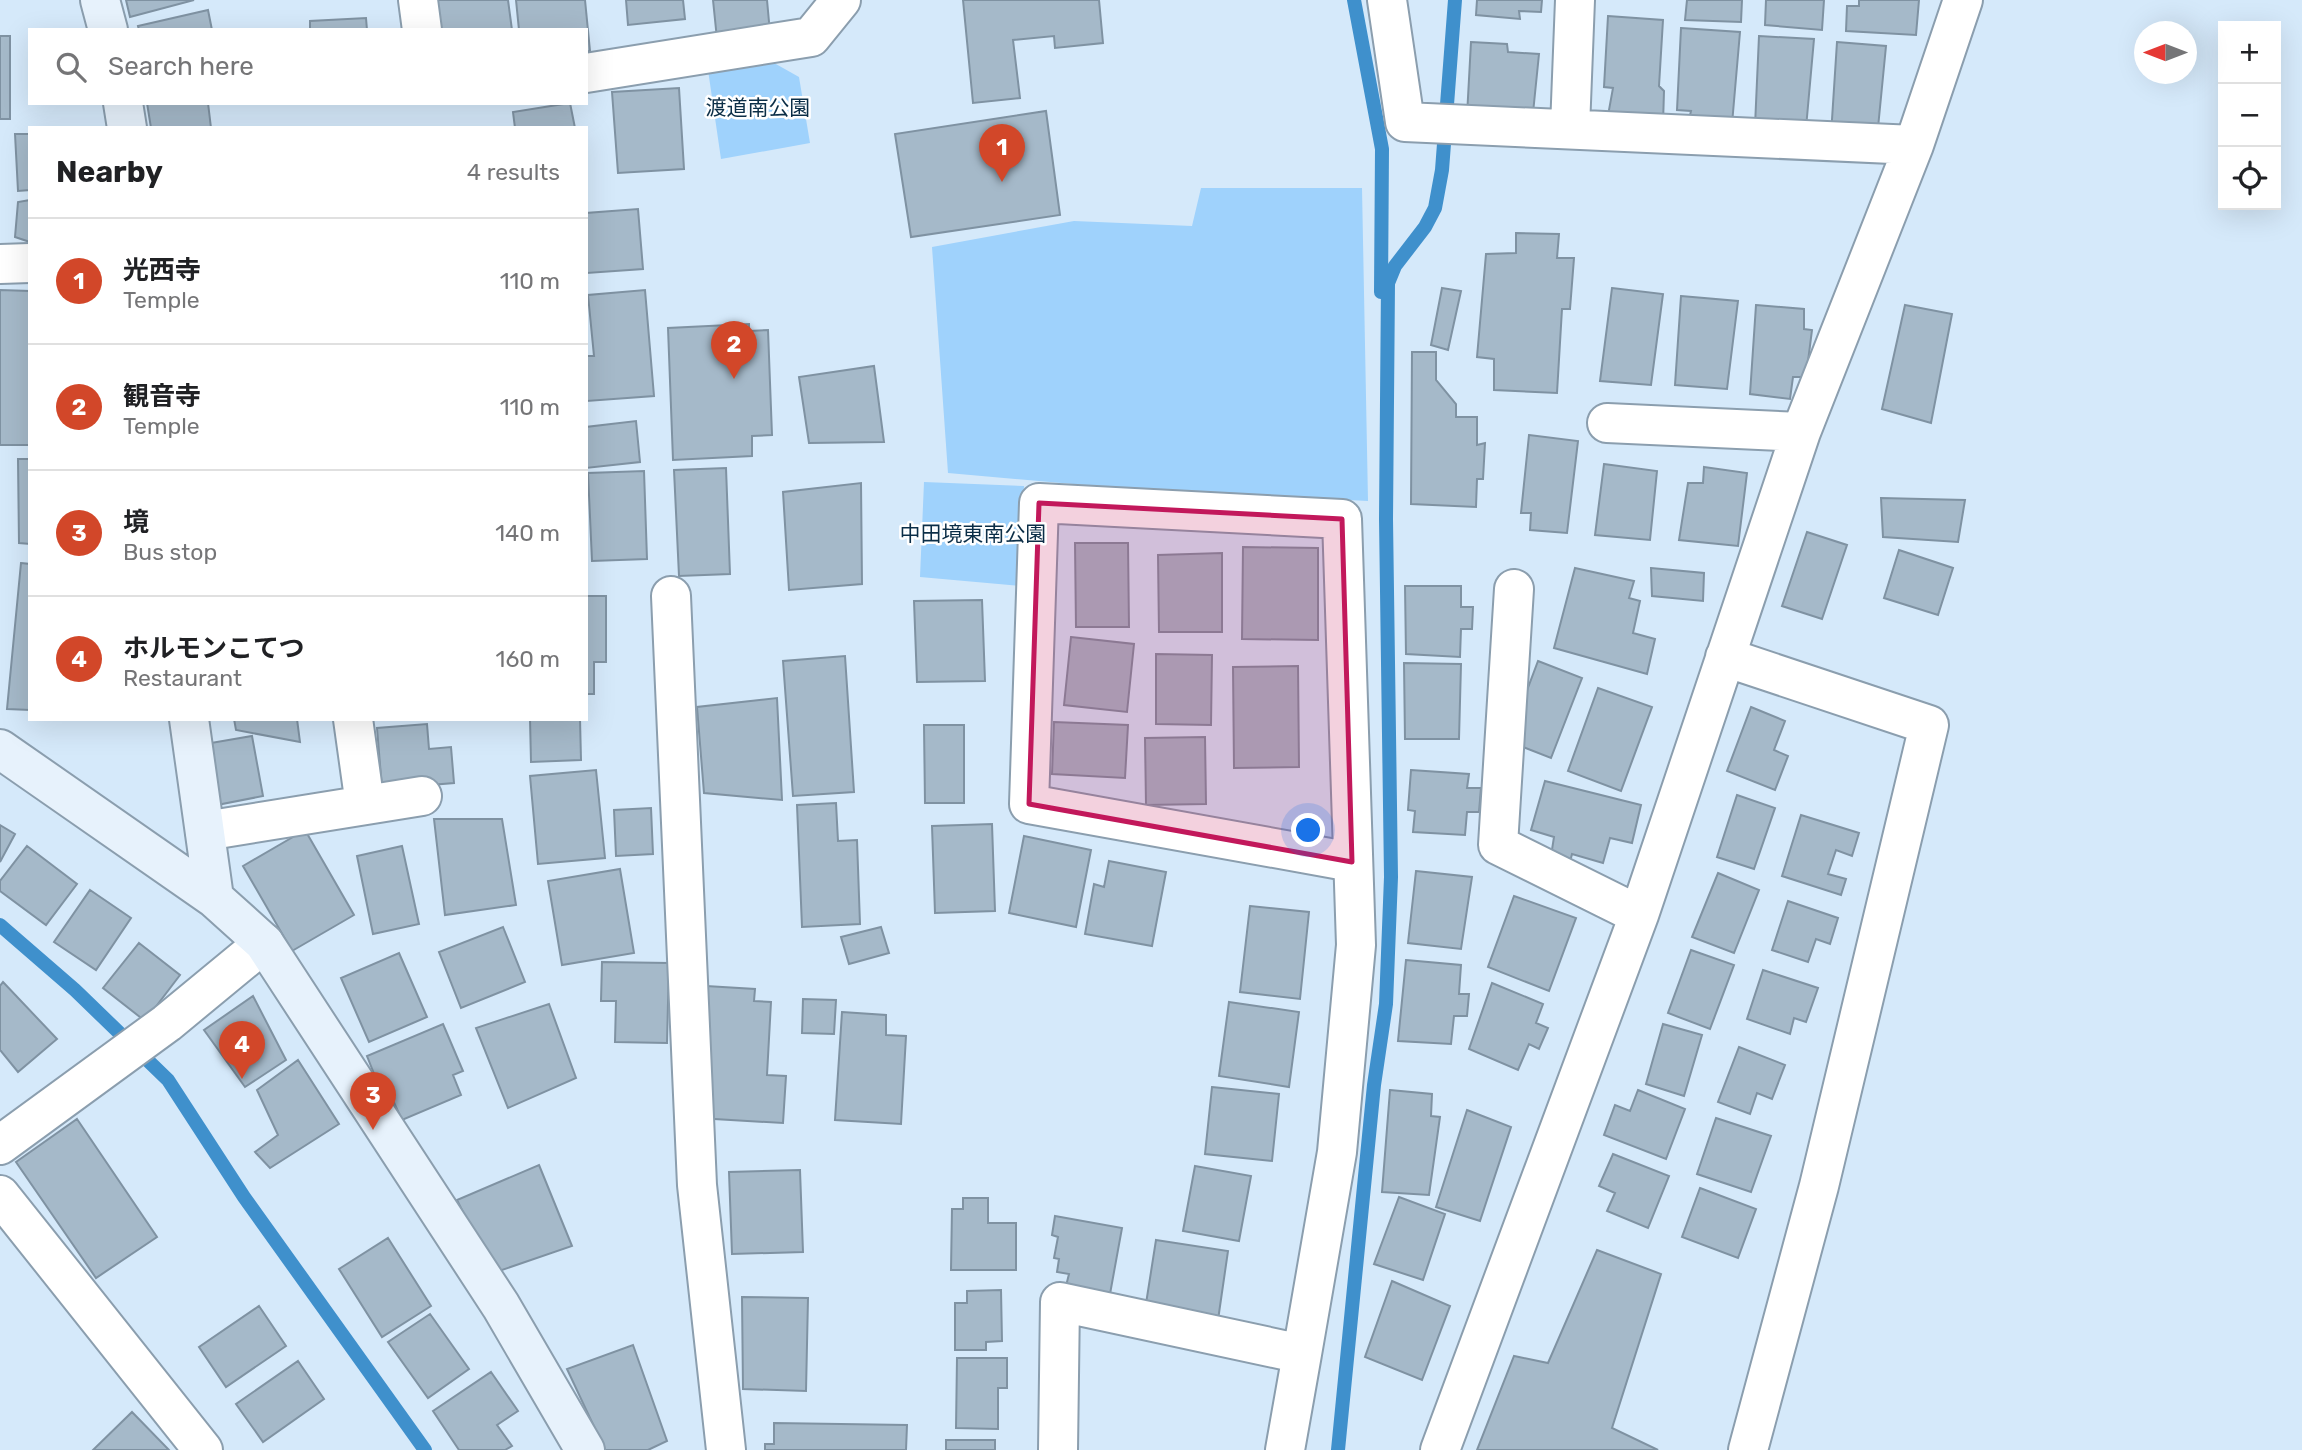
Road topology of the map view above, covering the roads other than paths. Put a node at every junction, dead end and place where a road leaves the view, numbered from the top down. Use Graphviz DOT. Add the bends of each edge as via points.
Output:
graph roads {
  1 [pos="100,0"];
  2 [pos="418,0"];
  3 [pos="841,0"];
  4 [pos="1387,0"];
  5 [pos="1575,0"];
  6 [pos="1962,0"];
  7 [pos="107,28"];
  8 [pos="422,28"];
  9 [pos="588,73"];
  10 [pos="123,105"];
  11 [pos="127,126"];
  12 [pos="1570,128"];
  13 [pos="1914,145"];
  14 [pos="28,263"];
  15 [pos="0,264"];
  16 [pos="1607,423"];
  17 [pos="1801,432"];
  18 [pos="1514,589"];
  19 [pos="671,596"];
  20 [pos="1726,657"];
  21 [pos="189,721"];
  22 [pos="353,721"];
  23 [pos="0,749"];
  24 [pos="422,796"];
  25 [pos="365,805"];
  26 [pos="205,831"];
  27 [pos="1352,862"];
  28 [pos="214,898"];
  29 [pos="1639,915"];
  30 [pos="264,943"];
  31 [pos="0,1144"];
  32 [pos="0,1195"];
  33 [pos="1302,1354"];
  34 [pos="203,1450"];
  35 [pos="585,1450"];
  36 [pos="726,1450"];
  37 [pos="1058,1450"];
  38 [pos="1285,1450"];
  39 [pos="1440,1450"];
  40 [pos="1748,1450"];
  1 -- 7 [label="street"];
  2 -- 8 [label="street"];
  3 -- 9 [label="street" via="811,37"];
  4 -- 12 [label="street" via="1405,122"];
  5 -- 12 [label="street"];
  6 -- 13 [label="street"];
  10 -- 11 [label="street"];
  12 -- 13 [label="street"];
  13 -- 17 [label="street"];
  14 -- 15 [label="street"];
  16 -- 17 [label="street"];
  17 -- 20 [label="street"];
  18 -- 29 [label="street" via="1499,845"];
  19 -- 36 [label="street" via="697,1185"];
  20 -- 29 [label="street"];
  20 -- 40 [label="street" via="1929,725 1819,1186"];
  21 -- 26 [label="street"];
  22 -- 25 [label="street"];
  23 -- 28 [label="street"];
  24 -- 25 [label="street"];
  25 -- 26 [label="street"];
  26 -- 28 [label="street"];
  27 -- 27 [label="street" via="1342,519 1039,503 1029,804"];
  27 -- 33 [label="street" via="1356,944 1337,1152"];
  28 -- 30 [label="street"];
  29 -- 39 [label="street"];
  30 -- 31 [label="street" via="167,1023"];
  30 -- 35 [label="street" via="501,1306"];
  32 -- 34 [label="street"];
  33 -- 37 [label="street" via="1060,1302"];
  33 -- 38 [label="street"];
}
